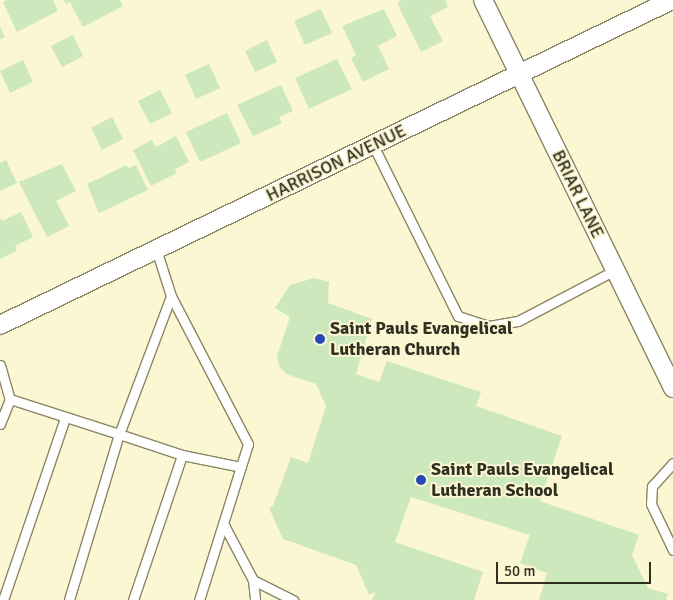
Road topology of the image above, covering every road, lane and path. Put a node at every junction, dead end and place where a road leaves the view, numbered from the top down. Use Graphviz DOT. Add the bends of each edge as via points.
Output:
graph roads {
  1 [pos="483,0"];
  2 [pos="672,0"];
  3 [pos="519,74"];
  4 [pos="373,145"];
  5 [pos="156,249"];
  6 [pos="615,270"];
  7 [pos="171,296"];
  8 [pos="0,325"];
  9 [pos="0,365"];
  10 [pos="673,388"];
  11 [pos="10,399"];
  12 [pos="65,418"];
  13 [pos="0,424"];
  14 [pos="119,434"];
  15 [pos="182,454"];
  16 [pos="673,463"];
  17 [pos="241,467"];
  18 [pos="224,525"];
  19 [pos="673,550"];
  20 [pos="253,580"];
  21 [pos="3,600"];
  22 [pos="69,600"];
  23 [pos="133,600"];
  24 [pos="199,600"];
  25 [pos="256,600"];
  26 [pos="293,600"];
  1 -- 3 [label="street, BRIAR LANE"];
  2 -- 3 [label="street, HARRISON AVENUE"];
  3 -- 4 [label="street, HARRISON AVENUE"];
  3 -- 6 [label="street, BRIAR LANE"];
  4 -- 5 [label="street, HARRISON AVENUE"];
  4 -- 6 [label="lane" via="458,316 489,326 518,321"];
  5 -- 7 [label="lane"];
  5 -- 8 [label="street, HARRISON AVENUE"];
  6 -- 10 [label="street, BRIAR LANE"];
  7 -- 14 [label="lane"];
  7 -- 17 [label="lane" via="248,444"];
  9 -- 11 [label="lane"];
  11 -- 12 [label="lane"];
  11 -- 13 [label="lane"];
  12 -- 14 [label="lane"];
  12 -- 21 [label="lane"];
  14 -- 15 [label="lane"];
  14 -- 22 [label="lane"];
  15 -- 17 [label="lane"];
  15 -- 23 [label="lane"];
  16 -- 19 [label="lane" via="652,486 651,504"];
  17 -- 18 [label="lane"];
  18 -- 20 [label="lane"];
  18 -- 24 [label="lane"];
  20 -- 25 [label="lane"];
  20 -- 26 [label="lane"];
}
